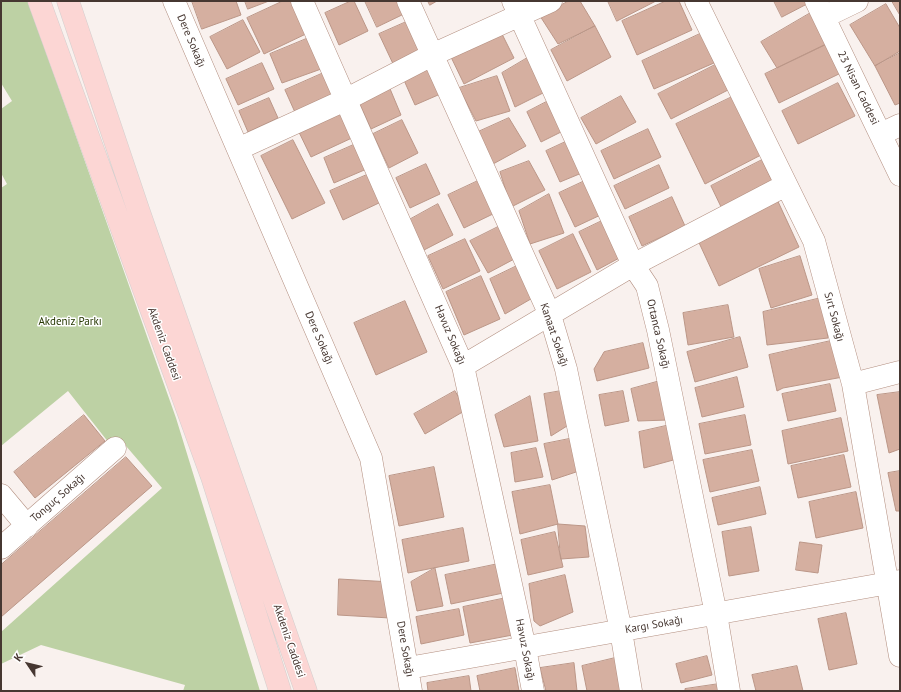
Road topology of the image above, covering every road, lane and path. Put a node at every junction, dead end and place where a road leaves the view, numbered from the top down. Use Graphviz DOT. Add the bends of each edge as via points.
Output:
graph roads {
  1 [pos="39,1"];
  2 [pos="68,1"];
  3 [pos="174,1"];
  4 [pos="302,1"];
  5 [pos="408,1"];
  6 [pos="551,1"];
  7 [pos="696,1"];
  8 [pos="857,1"];
  9 [pos="516,8"];
  10 [pos="820,9"];
  11 [pos="432,55"];
  12 [pos="345,100"];
  13 [pos="900,125"];
  14 [pos="881,134"];
  15 [pos="238,149"];
  16 [pos="899,172"];
  17 [pos="786,185"];
  18 [pos="633,265"];
  19 [pos="550,315"];
  20 [pos="463,366"];
  21 [pos="900,372"];
  22 [pos="853,384"];
  23 [pos="115,448"];
  24 [pos="1,495"];
  25 [pos="27,526"];
  26 [pos="1,548"];
  27 [pos="893,582"];
  28 [pos="716,614"];
  29 [pos="621,630"];
  30 [pos="525,648"];
  31 [pos="900,656"];
  32 [pos="408,668"];
  33 [pos="280,691"];
  34 [pos="306,691"];
  35 [pos="412,691"];
  36 [pos="533,691"];
  37 [pos="631,691"];
  38 [pos="729,691"];
  1 -- 33 [label="main road, Akdeniz Caddesi" via="212,477"];
  2 -- 34 [label="main road, Akdeniz Caddesi"];
  3 -- 15 [label="street, Dere Sokağı"];
  4 -- 12 [label="street, Havuz Sokağı"];
  5 -- 11 [label="street, Kanaat Sokağı"];
  6 -- 9 [label="street"];
  7 -- 17 [label="street, Sırt Sokağı"];
  8 -- 10 [label="street"];
  9 -- 11 [label="street"];
  9 -- 18 [label="street, Ortanca Sokağı"];
  10 -- 14 [label="street, 23 Nisan Caddesi"];
  11 -- 12 [label="street"];
  11 -- 19 [label="street, Kanaat Sokağı"];
  12 -- 15 [label="street"];
  12 -- 20 [label="street, Havuz Sokağı"];
  13 -- 14 [label="street"];
  14 -- 16 [label="street, 23 Nisan Caddesi"];
  15 -- 32 [label="street, Dere Sokağı" via="371,458"];
  17 -- 18 [label="street"];
  17 -- 22 [label="street, Sırt Sokağı" via="814,241"];
  18 -- 19 [label="street"];
  18 -- 28 [label="street, Ortanca Sokağı" via="647,286 658,330"];
  19 -- 20 [label="street"];
  19 -- 29 [label="street, Kanaat Sokağı" via="566,369"];
  20 -- 30 [label="street, Havuz Sokağı"];
  21 -- 22 [label="street"];
  22 -- 27 [label="street, Sırt Sokağı"];
  23 -- 25 [label="street, Tonguç Sokağı"];
  24 -- 25 [label="street"];
  25 -- 26 [label="street, Tonguç Sokağı"];
  27 -- 28 [label="street, Kargı Sokağı"];
  27 -- 31 [label="street, Sırt Sokağı"];
  28 -- 29 [label="street, Kargı Sokağı"];
  28 -- 38 [label="street, Ortanca Sokağı"];
  29 -- 30 [label="street, Kargı Sokağı"];
  29 -- 37 [label="street, Kanaat Sokağı"];
  30 -- 32 [label="street, Kargı Sokağı"];
  30 -- 36 [label="street, Havuz Sokağı"];
  32 -- 35 [label="street, Dere Sokağı"];
}
